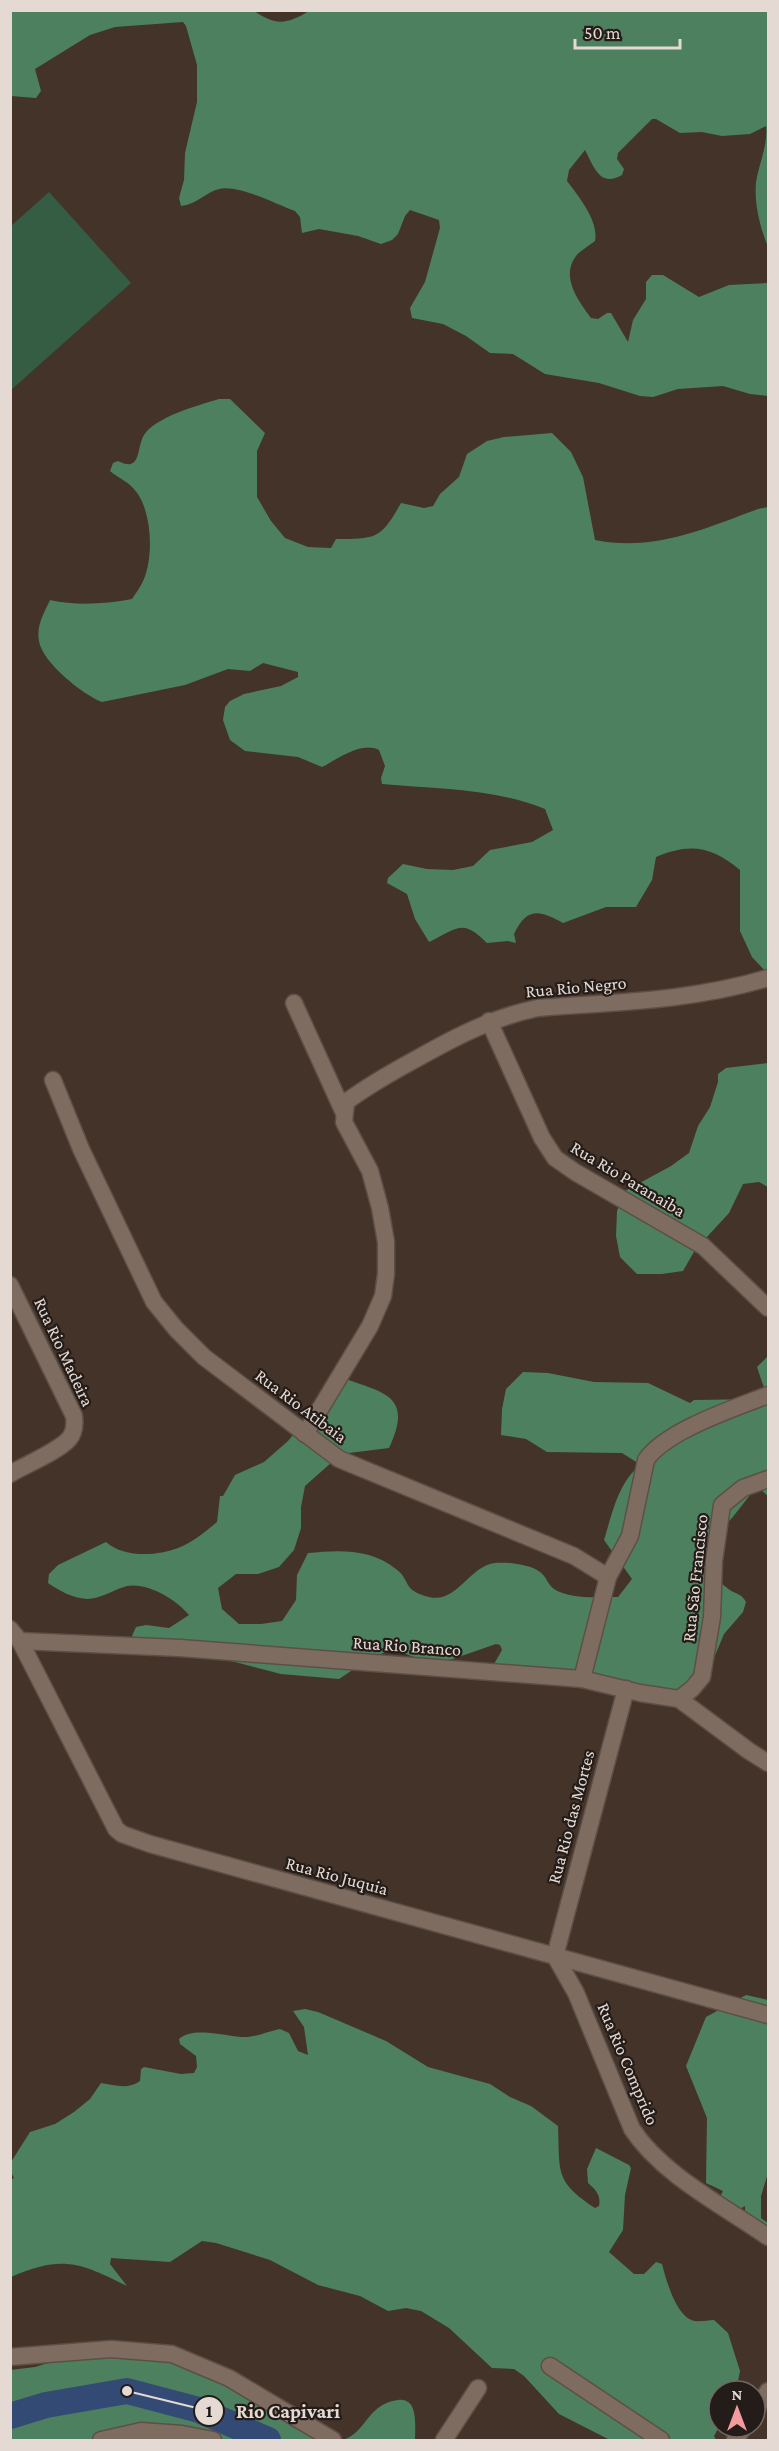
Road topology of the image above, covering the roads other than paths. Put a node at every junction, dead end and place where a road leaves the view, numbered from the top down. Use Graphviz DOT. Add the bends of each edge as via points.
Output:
graph roads {
  1 [pos="768,978"];
  2 [pos="294,1003"];
  3 [pos="489,1021"];
  4 [pos="53,1080"];
  5 [pos="344,1113"];
  6 [pos="10,1285"];
  7 [pos="768,1308"];
  8 [pos="768,1395"];
  9 [pos="305,1434"];
  10 [pos="10,1474"];
  11 [pos="768,1479"];
  12 [pos="608,1577"];
  13 [pos="15,1635"];
  14 [pos="582,1679"];
  15 [pos="626,1689"];
  16 [pos="679,1699"];
  17 [pos="768,1763"];
  18 [pos="555,1956"];
  19 [pos="768,2015"];
  20 [pos="768,2236"];
  21 [pos="10,2357"];
  22 [pos="550,2366"];
  23 [pos="478,2388"];
  24 [pos="100,2440"];
  25 [pos="213,2440"];
  26 [pos="333,2440"];
  27 [pos="444,2440"];
  28 [pos="661,2440"];
  1 -- 3 [label="street, Rua Rio Negro" via="700,995 538,1008"];
  2 -- 5 [label="street"];
  3 -- 5 [label="street, Rua Rio Negro" via="374,1081 346,1102"];
  3 -- 7 [label="street, Rua Rio Paranaiba" via="555,1158 703,1246"];
  4 -- 9 [label="street, Rua Rio Atibaia" via="81,1149 154,1302 204,1358"];
  5 -- 9 [label="street" via="344,1122 370,1171 381,1208 386,1274 383,1296 370,1326"];
  6 -- 10 [label="street, Rua Rio Madeira" via="75,1423 64,1443"];
  8 -- 12 [label="street" via="680,1432 652,1451 646,1460 630,1536"];
  9 -- 12 [label="street, Rua Rio Atibaia" via="339,1459 574,1556"];
  11 -- 16 [label="street, Rua São Francisco" via="743,1488 722,1505 712,1617 702,1677"];
  12 -- 14 [label="street"];
  13 -- 14 [label="street, Rua Rio Branco"];
  13 -- 18 [label="street, Rua Rio Juquia" via="111,1820 122,1834"];
  14 -- 15 [label="street, Rua Rio Branco"];
  15 -- 16 [label="street, Rua Rio Branco"];
  15 -- 18 [label="street, Rua Rio das Mortes"];
  16 -- 17 [label="street, Rua Rio Branco"];
  18 -- 19 [label="street, Rua Rio Juquia"];
  18 -- 20 [label="street, Rua Rio Comprido" via="576,1994 632,2129 643,2146 674,2173"];
  21 -- 26 [label="street" via="111,2349 172,2354 230,2378"];
  22 -- 28 [label="street"];
  23 -- 27 [label="street"];
  24 -- 25 [label="street" via="141,2431"];
}
